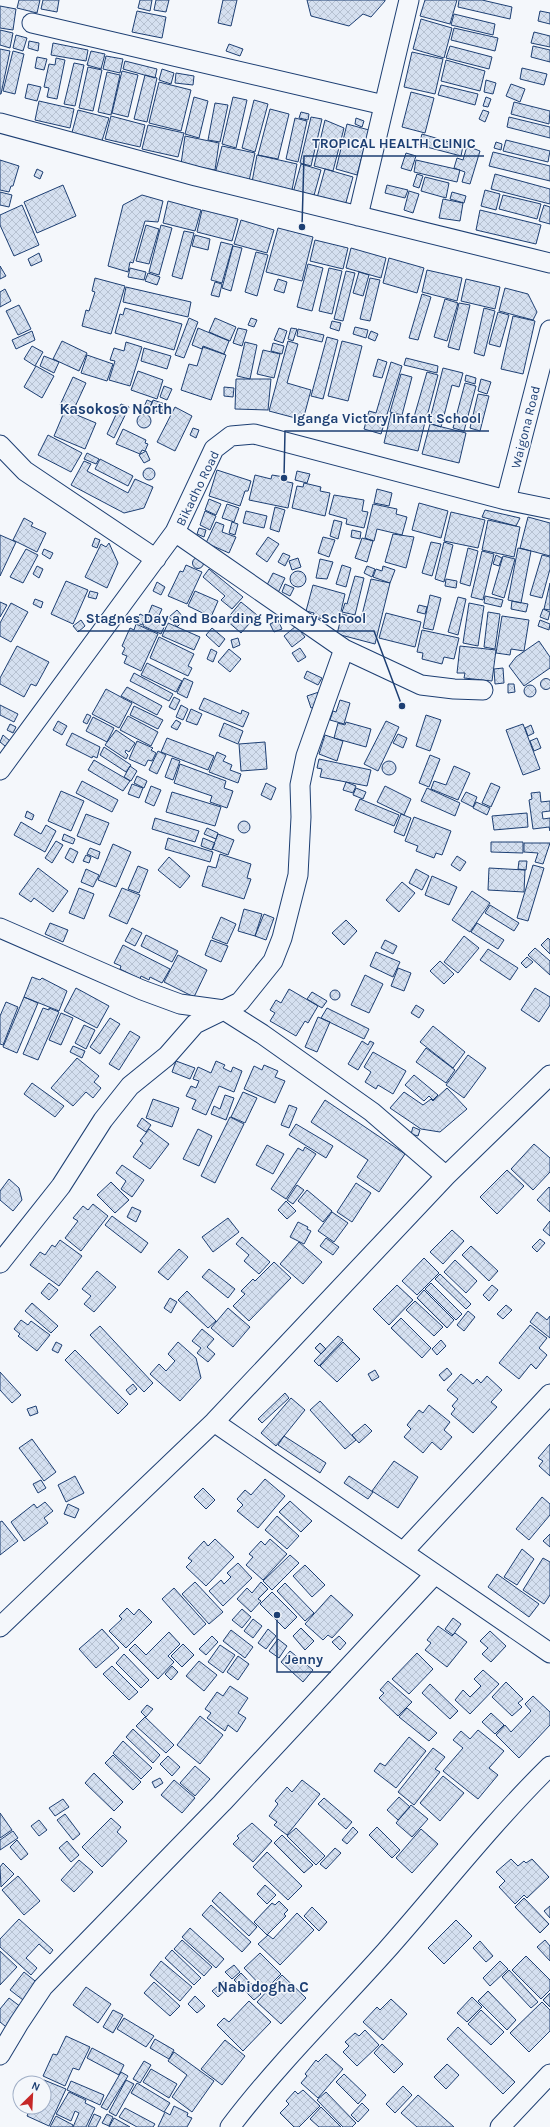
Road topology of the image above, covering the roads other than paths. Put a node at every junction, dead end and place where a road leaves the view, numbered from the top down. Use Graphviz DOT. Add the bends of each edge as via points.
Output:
graph roads {
  1 [pos="409,0"];
  2 [pos="32,23"];
  3 [pos="384,105"];
  4 [pos="0,123"];
  5 [pos="358,216"];
  6 [pos="550,263"];
  7 [pos="550,330"];
  8 [pos="0,445"];
  9 [pos="506,500"];
  10 [pos="550,509"];
  11 [pos="175,532"];
  12 [pos="156,559"];
  13 [pos="344,649"];
  14 [pos="483,690"];
  15 [pos="0,770"];
  16 [pos="0,928"];
  17 [pos="224,1010"];
  18 [pos="550,1075"];
  19 [pos="446,1176"];
  20 [pos="0,1263"];
  21 [pos="550,1394"];
  22 [pos="214,1422"];
  23 [pos="403,1552"];
  24 [pos="435,1574"];
  25 [pos="0,1627"];
  26 [pos="550,1652"];
  27 [pos="550,1766"];
  28 [pos="0,2055"];
  29 [pos="550,2074"];
  30 [pos="230,2127"];
  31 [pos="500,2127"];
  1 -- 3 [label="street"];
  2 -- 3 [label="street"];
  3 -- 5 [label="street"];
  4 -- 5 [label="street" via="196,176"];
  5 -- 6 [label="street"];
  7 -- 9 [label="street, Waigona Road"];
  8 -- 12 [label="street" via="25,471"];
  9 -- 10 [label="street, Bikadho Road"];
  9 -- 11 [label="street, Bikadho Road" via="254,434 230,436 214,449"];
  11 -- 12 [label="street, Bikadho Road"];
  11 -- 13 [label="street"];
  12 -- 15 [label="street, Bikadho Road"];
  13 -- 14 [label="street" via="421,685"];
  13 -- 17 [label="street" via="306,756 300,785 302,817 298,875 282,938 272,961 240,1002"];
  16 -- 17 [label="street" via="174,1002"];
  17 -- 19 [label="street" via="372,1112"];
  17 -- 20 [label="street" via="195,1024 166,1056 130,1086 103,1120 61,1186"];
  18 -- 19 [label="street"];
  19 -- 22 [label="street"];
  21 -- 23 [label="street"];
  22 -- 23 [label="street"];
  22 -- 25 [label="street"];
  23 -- 24 [label="street"];
  24 -- 26 [label="street"];
  24 -- 28 [label="street" via="222,1803 43,1987 18,2022"];
  27 -- 30 [label="street" via="520,1795 386,1951 257,2092"];
  29 -- 31 [label="street"];
}
